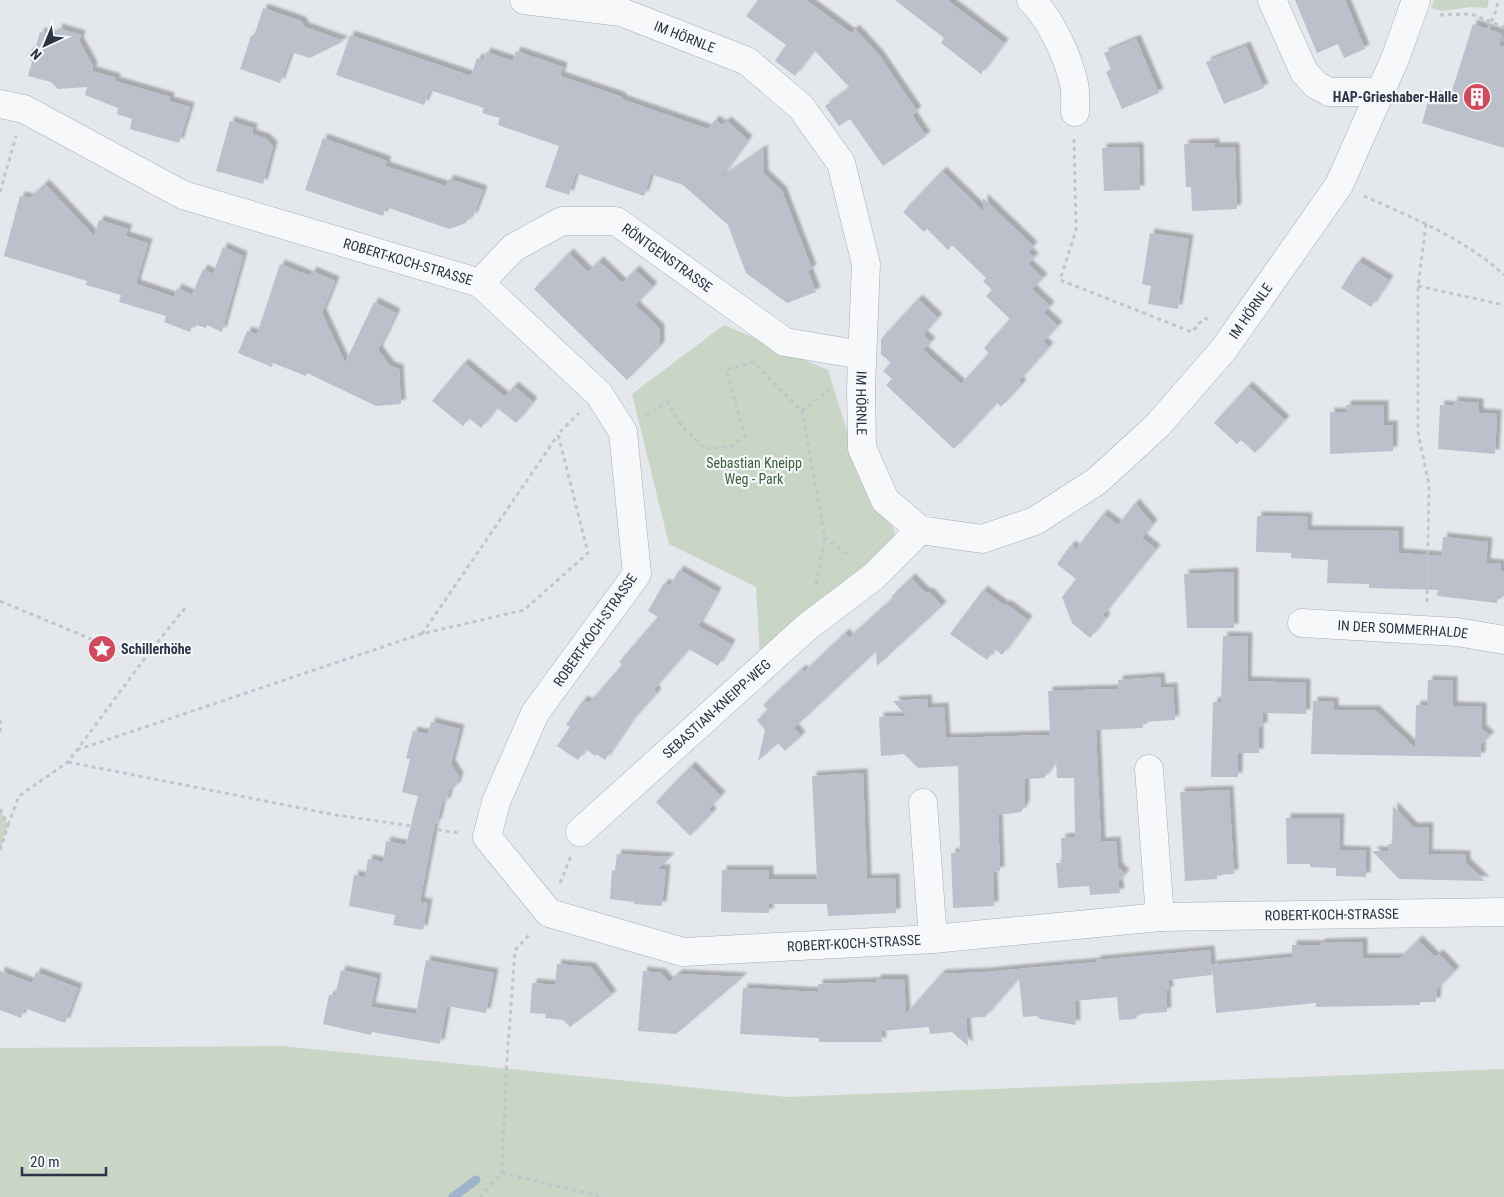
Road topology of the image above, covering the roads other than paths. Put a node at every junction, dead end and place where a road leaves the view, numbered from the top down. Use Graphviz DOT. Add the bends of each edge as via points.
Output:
graph roads {
  1 [pos="524,0"];
  2 [pos="1031,0"];
  3 [pos="1272,0"];
  4 [pos="619,6"];
  5 [pos="1414,6"];
  6 [pos="1381,92"];
  7 [pos="12,106"];
  8 [pos="1075,112"];
  9 [pos="480,283"];
  10 [pos="862,355"];
  11 [pos="920,530"];
  12 [pos="1302,623"];
  13 [pos="1504,640"];
  14 [pos="1149,769"];
  15 [pos="922,803"];
  16 [pos="580,832"];
  17 [pos="1504,912"];
  18 [pos="1160,917"];
  19 [pos="933,938"];
  1 -- 4 [label="street, IM HÖRNLE"];
  2 -- 8 [label="street" via="1061,44 1074,84"];
  3 -- 6 [label="street" via="1304,72 1316,85 1329,92"];
  4 -- 10 [label="street, IM HÖRNLE" via="747,61 802,107 841,163 866,264"];
  5 -- 6 [label="street, IM HÖRNLE"];
  6 -- 11 [label="street, IM HÖRNLE" via="1339,185 1240,328 1158,424 1097,480 1035,521 982,539"];
  7 -- 9 [label="street, ROBERT-KOCH-STRASSE" via="183,195"];
  9 -- 10 [label="street, RÖNTGENSTRASSE" via="513,248 562,221 616,221 785,342"];
  9 -- 19 [label="street, ROBERT-KOCH-STRASSE" via="599,394 623,432 637,574 535,713 496,802 487,837 549,913 683,952"];
  10 -- 11 [label="street, IM HÖRNLE" via="862,448 885,500"];
  11 -- 16 [label="street, SEBASTIAN-KNEIPP-WEG" via="874,576 807,627"];
  12 -- 13 [label="street, IN DER SOMMERHALDE" via="1457,632"];
  14 -- 18 [label="street"];
  15 -- 19 [label="street, ROBERT-KOCH-STRASSE"];
  17 -- 18 [label="street, ROBERT-KOCH-STRASSE"];
  18 -- 19 [label="street, ROBERT-KOCH-STRASSE"];
}
